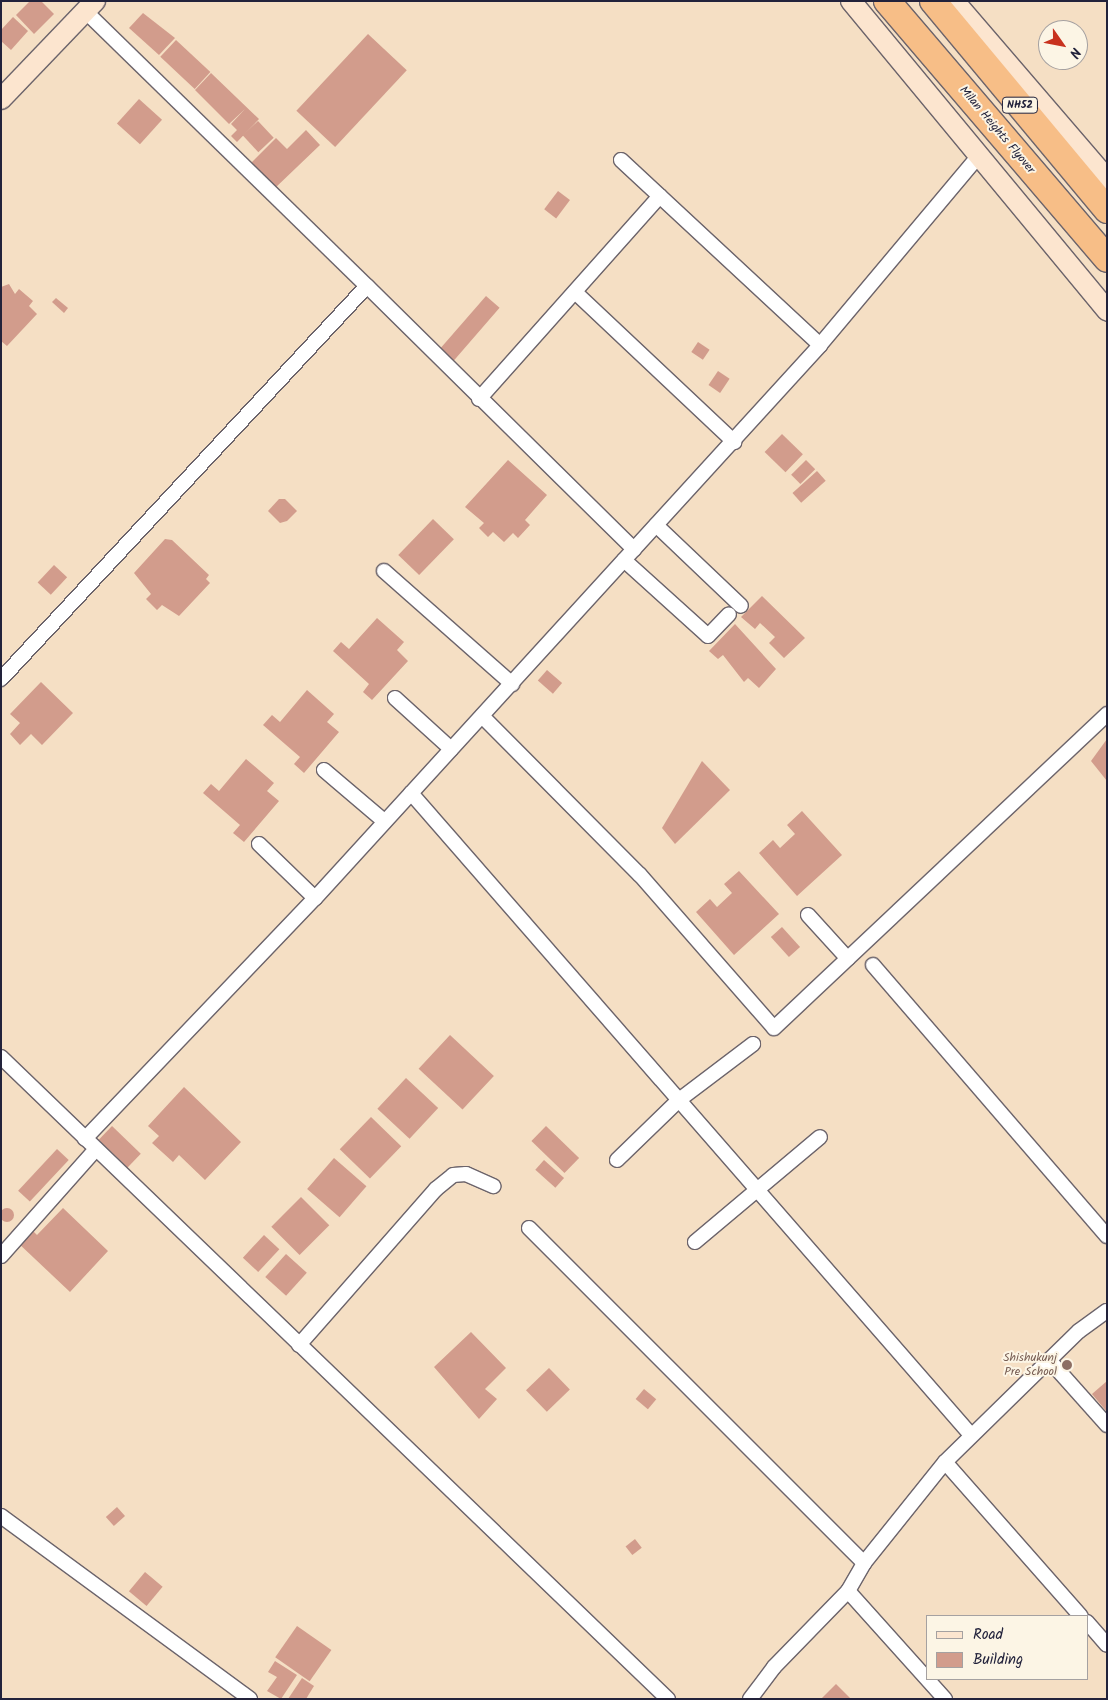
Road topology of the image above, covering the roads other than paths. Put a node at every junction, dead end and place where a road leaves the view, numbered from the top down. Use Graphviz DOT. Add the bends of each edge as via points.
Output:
graph roads {
  1 [pos="851,1"];
  2 [pos="887,1"];
  3 [pos="932,1"];
  4 [pos="954,1"];
  5 [pos="90,6"];
  6 [pos="1,99"];
  7 [pos="978,157"];
  8 [pos="622,160"];
  9 [pos="1107,179"];
  10 [pos="660,196"];
  11 [pos="1107,210"];
  12 [pos="1107,259"];
  13 [pos="367,286"];
  14 [pos="575,292"];
  15 [pos="1107,311"];
  16 [pos="820,345"];
  17 [pos="479,399"];
  18 [pos="734,442"];
  19 [pos="656,525"];
  20 [pos="634,549"];
  21 [pos="624,560"];
  22 [pos="384,571"];
  23 [pos="1,679"];
  24 [pos="512,684"];
  25 [pos="395,698"];
  26 [pos="1107,714"];
  27 [pos="482,716"];
  28 [pos="451,749"];
  29 [pos="324,770"];
  30 [pos="411,793"];
  31 [pos="384,821"];
  32 [pos="259,844"];
  33 [pos="315,898"];
  34 [pos="808,915"];
  35 [pos="848,959"];
  36 [pos="873,965"];
  37 [pos="753,1044"];
  38 [pos="1,1057"];
  39 [pos="680,1100"];
  40 [pos="820,1138"];
  41 [pos="85,1139"];
  42 [pos="96,1149"];
  43 [pos="617,1160"];
  44 [pos="493,1186"];
  45 [pos="758,1190"];
  46 [pos="529,1228"];
  47 [pos="1107,1236"];
  48 [pos="695,1242"];
  49 [pos="1,1256"];
  50 [pos="1107,1311"];
  51 [pos="299,1345"];
  52 [pos="1049,1360"];
  53 [pos="1107,1425"];
  54 [pos="971,1435"];
  55 [pos="945,1462"];
  56 [pos="1,1516"];
  57 [pos="864,1563"];
  58 [pos="848,1591"];
  59 [pos="1080,1615"];
  60 [pos="1088,1623"];
  61 [pos="1107,1645"];
  62 [pos="926,1678"];
  63 [pos="928,1680"];
  64 [pos="250,1699"];
  65 [pos="668,1699"];
  66 [pos="750,1699"];
  67 [pos="945,1699"];
  1 -- 7 [label="street"];
  2 -- 12 [label="highway, Milan Heights Flyover / NH52"];
  3 -- 11 [label="highway, NH52"];
  4 -- 9 [label="street"];
  5 -- 6 [label="street"];
  5 -- 13 [label="street"];
  7 -- 15 [label="street"];
  7 -- 16 [label="street"];
  8 -- 10 [label="street"];
  10 -- 14 [label="street"];
  10 -- 16 [label="street"];
  13 -- 17 [label="street"];
  13 -- 23 [label="street"];
  14 -- 17 [label="street"];
  14 -- 18 [label="street"];
  16 -- 18 [label="street"];
  17 -- 20 [label="street"];
  18 -- 19 [label="street"];
  19 -- 20 [label="street"];
  19 -- 21 [label="street" via="735,610 706,634"];
  20 -- 21 [label="street"];
  21 -- 24 [label="street"];
  22 -- 24 [label="street"];
  24 -- 27 [label="street"];
  25 -- 28 [label="street"];
  26 -- 35 [label="street"];
  27 -- 28 [label="street"];
  27 -- 35 [label="street" via="640,874 774,1028"];
  28 -- 30 [label="street"];
  29 -- 31 [label="street"];
  30 -- 31 [label="street"];
  30 -- 39 [label="street"];
  31 -- 33 [label="street"];
  32 -- 33 [label="street"];
  33 -- 41 [label="street"];
  34 -- 35 [label="street"];
  36 -- 47 [label="street"];
  37 -- 39 [label="street"];
  38 -- 41 [label="street"];
  39 -- 43 [label="street"];
  39 -- 45 [label="street"];
  40 -- 45 [label="street"];
  41 -- 42 [label="street"];
  42 -- 49 [label="street"];
  42 -- 51 [label="street"];
  44 -- 51 [label="street" via="466,1174 453,1176 436,1188"];
  45 -- 48 [label="street"];
  45 -- 54 [label="street"];
  46 -- 57 [label="street"];
  50 -- 52 [label="street"];
  51 -- 65 [label="street"];
  52 -- 53 [label="street"];
  52 -- 54 [label="street"];
  54 -- 55 [label="street"];
  55 -- 57 [label="street"];
  55 -- 59 [label="street"];
  56 -- 64 [label="street"];
  57 -- 58 [label="street"];
  58 -- 62 [label="street"];
  58 -- 66 [label="street" via="774,1666"];
  60 -- 61 [label="street"];
  63 -- 67 [label="street"];
}
